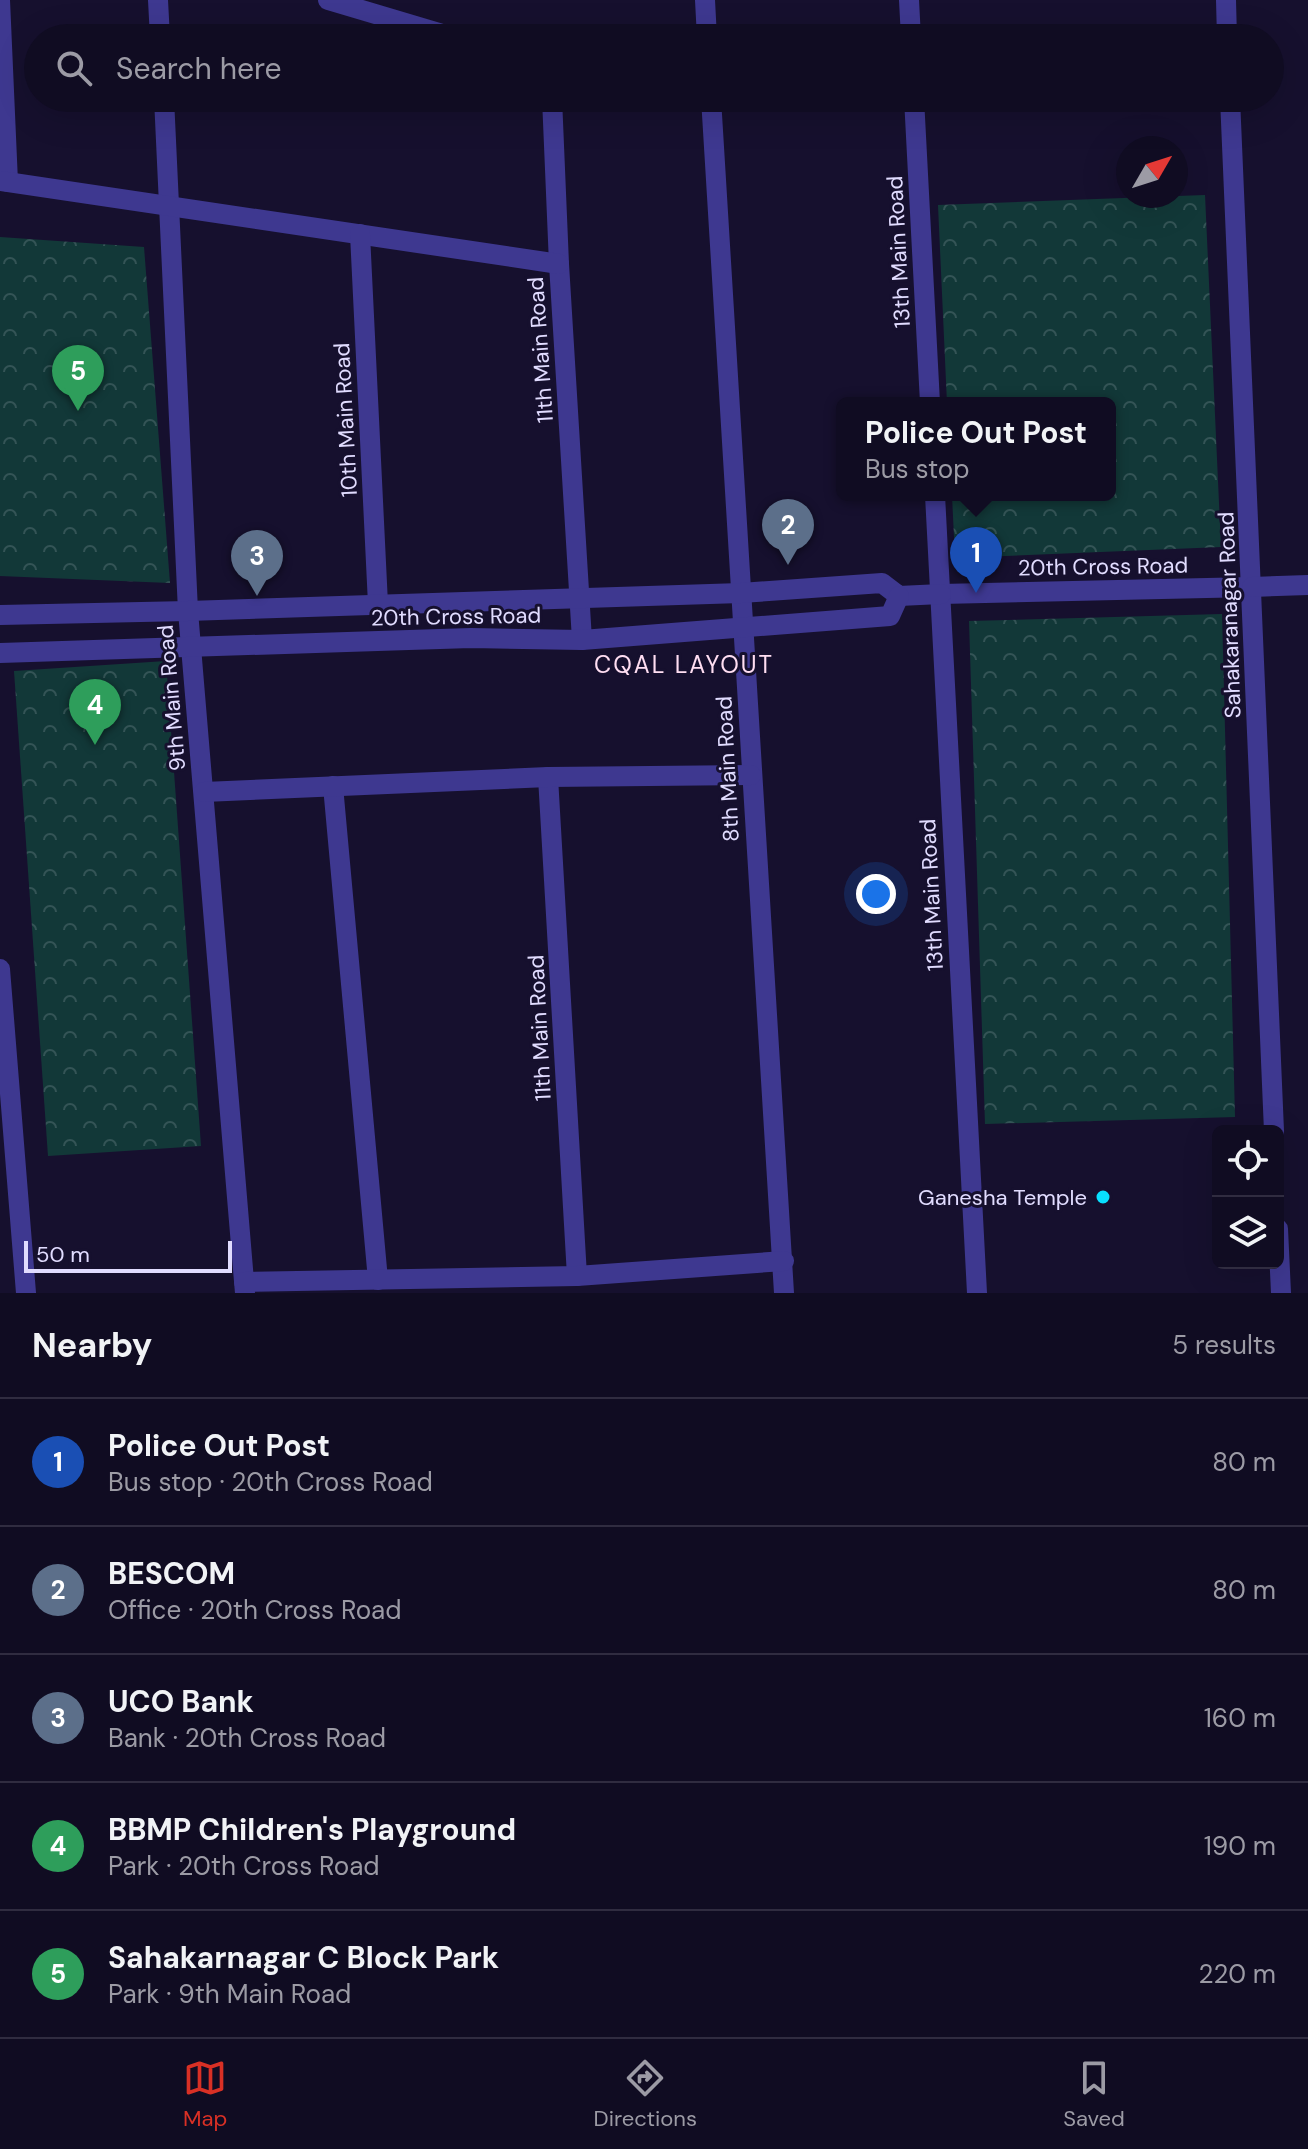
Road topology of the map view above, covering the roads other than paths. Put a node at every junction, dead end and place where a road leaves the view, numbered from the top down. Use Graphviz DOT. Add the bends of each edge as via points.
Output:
graph roads {
  1 [pos="0,0"];
  2 [pos="158,0"];
  3 [pos="328,0"];
  4 [pos="705,0"];
  5 [pos="909,0"];
  6 [pos="1226,0"];
  7 [pos="159,24"];
  8 [pos="409,24"];
  9 [pos="706,24"];
  10 [pos="910,24"];
  11 [pos="1227,24"];
  12 [pos="165,112"];
  13 [pos="553,112"];
  14 [pos="705,112"];
  15 [pos="915,112"];
  16 [pos="1231,112"];
  17 [pos="4,182"];
  18 [pos="170,206"];
  19 [pos="360,234"];
  20 [pos="559,264"];
  21 [pos="930,397"];
  22 [pos="935,501"];
  23 [pos="1308,585"];
  24 [pos="1252,587"];
  25 [pos="741,593"];
  26 [pos="941,594"];
  27 [pos="899,596"];
  28 [pos="581,598"];
  29 [pos="378,604"];
  30 [pos="188,611"];
  31 [pos="0,615"];
  32 [pos="743,628"];
  33 [pos="582,640"];
  34 [pos="191,646"];
  35 [pos="0,653"];
  36 [pos="751,775"];
  37 [pos="548,777"];
  38 [pos="333,786"];
  39 [pos="204,792"];
  40 [pos="0,969"];
  41 [pos="1274,1125"];
  42 [pos="784,1261"];
  43 [pos="1280,1269"];
  44 [pos="577,1276"];
  45 [pos="378,1280"];
  46 [pos="244,1287"];
  47 [pos="26,1293"];
  48 [pos="784,1293"];
  49 [pos="977,1293"];
  50 [pos="1281,1293"];
  1 -- 17 [label="street"];
  2 -- 7 [label="street"];
  3 -- 8 [label="street"];
  4 -- 9 [label="street"];
  5 -- 10 [label="street"];
  6 -- 11 [label="street"];
  12 -- 18 [label="street, 9th Main Road"];
  13 -- 20 [label="street, 11th Main Road"];
  14 -- 25 [label="street, 8th Main Road"];
  15 -- 21 [label="street, 13th Main Road"];
  16 -- 24 [label="street, Sahakaranagar Road"];
  17 -- 18 [label="street"];
  18 -- 19 [label="street"];
  18 -- 30 [label="street, 9th Main Road"];
  19 -- 20 [label="street"];
  19 -- 29 [label="street, 10th Main Road"];
  20 -- 28 [label="street, 11th Main Road"];
  22 -- 26 [label="street, 13th Main Road"];
  23 -- 24 [label="street, 20th Cross Road"];
  24 -- 26 [label="street, 20th Cross Road"];
  24 -- 41 [label="street, Sahakaranagar Road"];
  25 -- 27 [label="street, 20th Cross Road" via="882,583"];
  25 -- 28 [label="street, 20th Cross Road"];
  25 -- 32 [label="street, 8th Main Road"];
  26 -- 27 [label="street, 20th Cross Road"];
  26 -- 49 [label="street, 13th Main Road"];
  27 -- 32 [label="street, 20th Cross Road" via="890,616"];
  28 -- 29 [label="street, 20th Cross Road"];
  28 -- 33 [label="street, 11th Main Road"];
  29 -- 30 [label="street, 20th Cross Road"];
  30 -- 31 [label="street, 20th Cross Road"];
  30 -- 34 [label="street, 9th Main Road"];
  32 -- 33 [label="street, 20th Cross Road"];
  32 -- 36 [label="street, 8th Main Road"];
  33 -- 34 [label="street, 20th Cross Road"];
  34 -- 35 [label="street, 20th Cross Road"];
  34 -- 39 [label="street, 9th Main Road"];
  36 -- 37 [label="street"];
  36 -- 42 [label="street, 8th Main Road"];
  37 -- 38 [label="street"];
  37 -- 44 [label="street, 11th Main Road"];
  38 -- 39 [label="street"];
  38 -- 45 [label="street"];
  39 -- 46 [label="street, 9th Main Road"];
  40 -- 47 [label="street"];
  42 -- 44 [label="street"];
  42 -- 48 [label="street, 8th Main Road"];
  43 -- 50 [label="street"];
  44 -- 45 [label="street"];
  45 -- 46 [label="street"];
}
